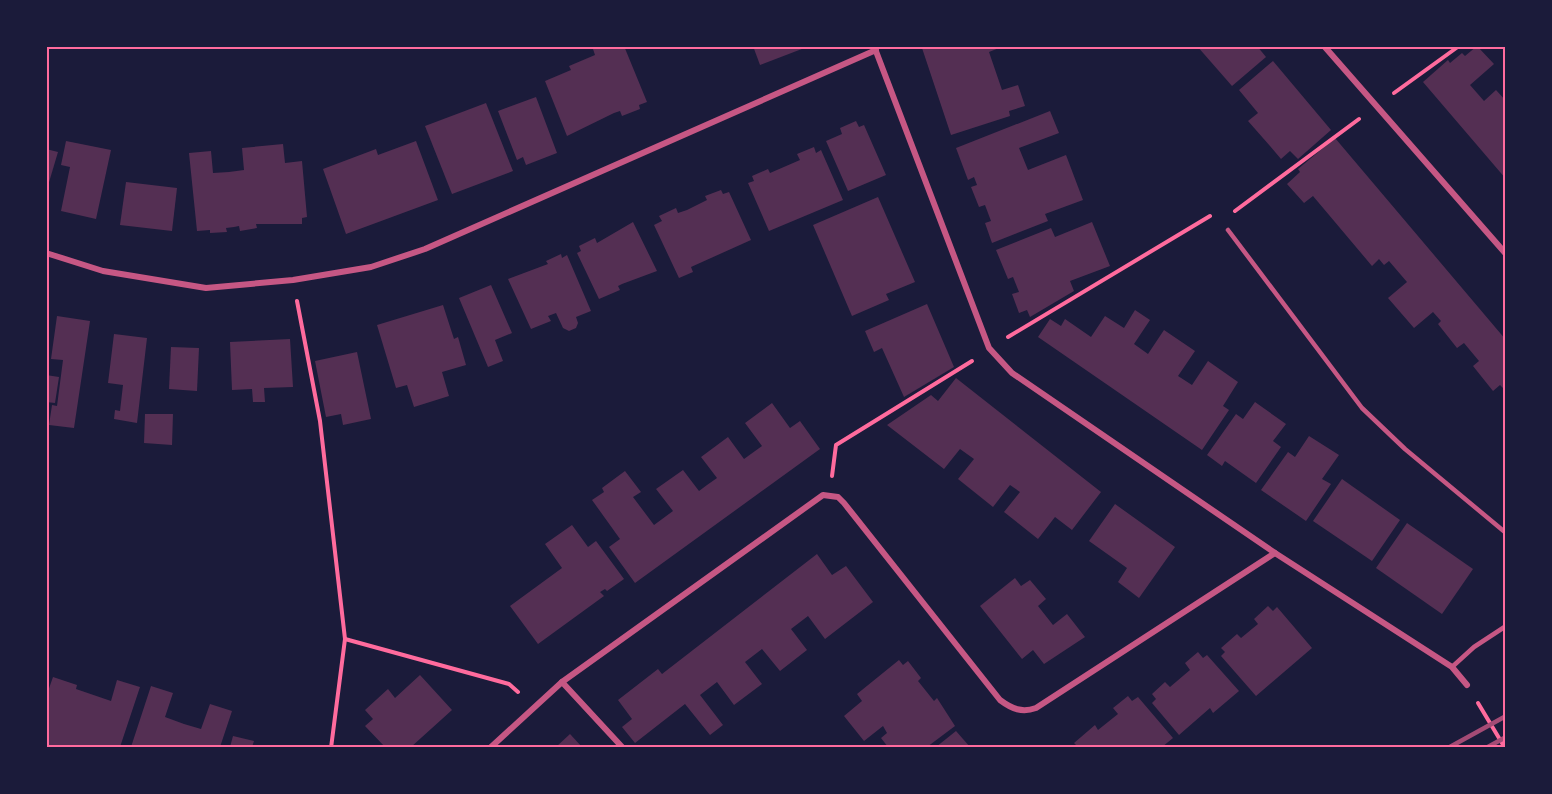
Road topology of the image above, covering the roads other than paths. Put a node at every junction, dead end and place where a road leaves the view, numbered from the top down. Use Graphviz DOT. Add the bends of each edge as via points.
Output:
graph roads {
  1 [pos="1324,46"];
  2 [pos="875,48"];
  3 [pos="1228,230"];
  4 [pos="46,254"];
  5 [pos="1506,254"];
  6 [pos="1506,533"];
  7 [pos="1275,553"];
  8 [pos="1506,626"];
  9 [pos="1452,667"];
  10 [pos="562,681"];
  11 [pos="1467,685"];
  12 [pos="490,747"];
  13 [pos="623,747"];
  1 -- 5 [label="street"];
  2 -- 4 [label="street" via="424,249 371,267 293,280 206,288 103,271"];
  2 -- 7 [label="street" via="989,348 1012,373"];
  3 -- 6 [label="lane" via="1362,408"];
  7 -- 9 [label="street"];
  7 -- 10 [label="street" via="1026,711 1000,700 844,503 831,494 816,497"];
  8 -- 9 [label="lane"];
  9 -- 11 [label="street"];
  10 -- 12 [label="street"];
  10 -- 13 [label="street"];
}
